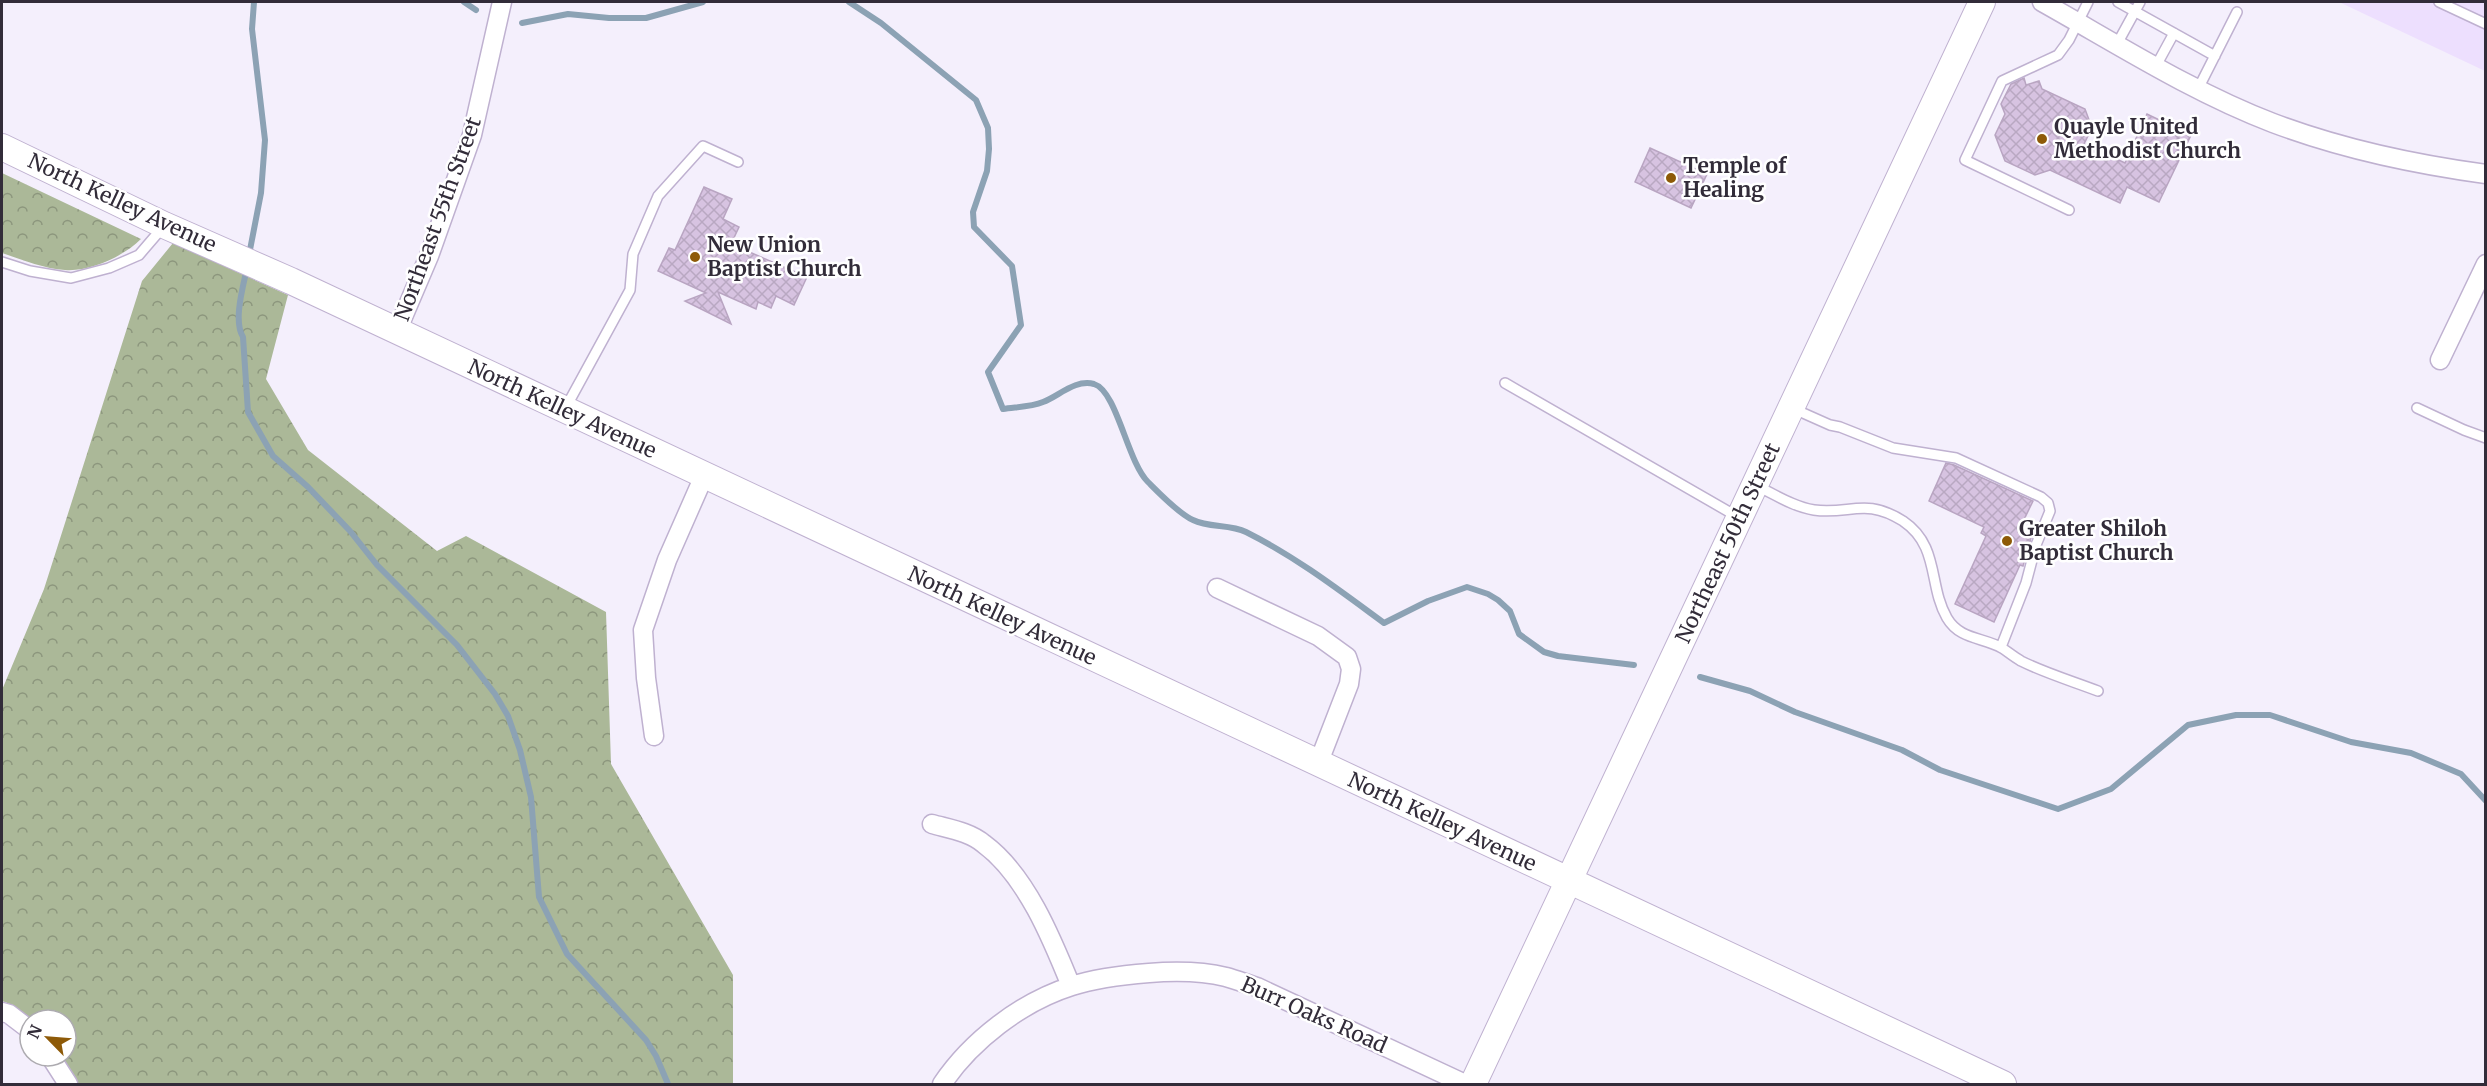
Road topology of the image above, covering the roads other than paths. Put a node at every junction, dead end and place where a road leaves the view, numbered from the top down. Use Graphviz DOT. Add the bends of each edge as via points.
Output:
graph roads {
  1 [pos="502,2"];
  2 [pos="1982,2"];
  3 [pos="2042,2"];
  4 [pos="2088,2"];
  5 [pos="2118,2"];
  6 [pos="2140,2"];
  7 [pos="2439,2"];
  8 [pos="2135,11"];
  9 [pos="2237,12"];
  10 [pos="2078,22"];
  11 [pos="2486,24"];
  12 [pos="2174,33"];
  13 [pos="2117,44"];
  14 [pos="2215,56"];
  15 [pos="2156,66"];
  16 [pos="2198,88"];
  17 [pos="2,147"];
  18 [pos="738,162"];
  19 [pos="2486,174"];
  20 [pos="2069,210"];
  21 [pos="164,225"];
  22 [pos="2,262"];
  23 [pos="2486,264"];
  24 [pos="397,331"];
  25 [pos="2440,360"];
  26 [pos="1505,383"];
  27 [pos="1791,408"];
  28 [pos="2416,408"];
  29 [pos="564,411"];
  30 [pos="2486,438"];
  31 [pos="704,476"];
  32 [pos="1755,485"];
  33 [pos="1740,518"];
  34 [pos="1217,588"];
  35 [pos="2001,647"];
  36 [pos="2098,691"];
  37 [pos="654,736"];
  38 [pos="1318,764"];
  39 [pos="932,825"];
  40 [pos="1569,882"];
  41 [pos="1071,986"];
  42 [pos="2,1012"];
  43 [pos="18,1021"];
  44 [pos="58,1068"];
  45 [pos="68,1084"];
  46 [pos="942,1084"];
  47 [pos="1465,1084"];
  48 [pos="1473,1084"];
  49 [pos="2003,1084"];
  1 -- 24 [label="street, Northeast 55th Street" via="472,135 433,246"];
  2 -- 27 [label="street, Northeast 50th Street"];
  3 -- 10 [label="street"];
  4 -- 10 [label="lane"];
  5 -- 8 [label="lane"];
  6 -- 8 [label="lane"];
  7 -- 11 [label="lane"];
  8 -- 12 [label="lane"];
  8 -- 13 [label="lane"];
  9 -- 14 [label="lane"];
  10 -- 13 [label="street"];
  10 -- 20 [label="lane" via="2058,55 2002,81 1965,160"];
  12 -- 14 [label="lane"];
  12 -- 15 [label="lane"];
  13 -- 15 [label="street"];
  14 -- 16 [label="lane"];
  15 -- 16 [label="street"];
  16 -- 19 [label="street" via="2271,123 2316,138 2385,157"];
  17 -- 21 [label="street, North Kelley Avenue"];
  18 -- 29 [label="lane" via="703,146 662,189 633,254 630,290"];
  21 -- 22 [label="lane" via="139,255 71,278"];
  21 -- 24 [label="street, North Kelley Avenue"];
  23 -- 25 [label="street"];
  24 -- 29 [label="street, North Kelley Avenue"];
  26 -- 33 [label="lane"];
  27 -- 32 [label="street, Northeast 50th Street"];
  27 -- 35 [label="lane" via="1893,448 1956,458 2048,503 2050,511"];
  28 -- 30 [label="lane"];
  29 -- 31 [label="street, North Kelley Avenue"];
  31 -- 37 [label="street" via="667,560 643,630"];
  31 -- 38 [label="street, North Kelley Avenue"];
  32 -- 33 [label="street, Northeast 50th Street"];
  32 -- 35 [label="lane" via="1812,509 1862,506 1902,520 1917,532 1928,550 1947,618 1970,638"];
  33 -- 40 [label="street, Northeast 50th Street"];
  34 -- 38 [label="street" via="1318,636 1347,657 1351,669 1349,684"];
  35 -- 36 [label="lane" via="2022,662"];
  38 -- 40 [label="street, North Kelley Avenue"];
  39 -- 41 [label="street" via="970,835 998,857 1020,883 1042,920"];
  40 -- 48 [label="street, Northeast 50th Street"];
  40 -- 49 [label="street, North Kelley Avenue"];
  41 -- 46 [label="street, Burr Oaks Road" via="1000,1025 968,1053"];
  41 -- 47 [label="street, Burr Oaks Road" via="1126,974 1160,972 1227,977 1294,1003"];
  42 -- 43 [label="street"];
  44 -- 45 [label="street"];
}
